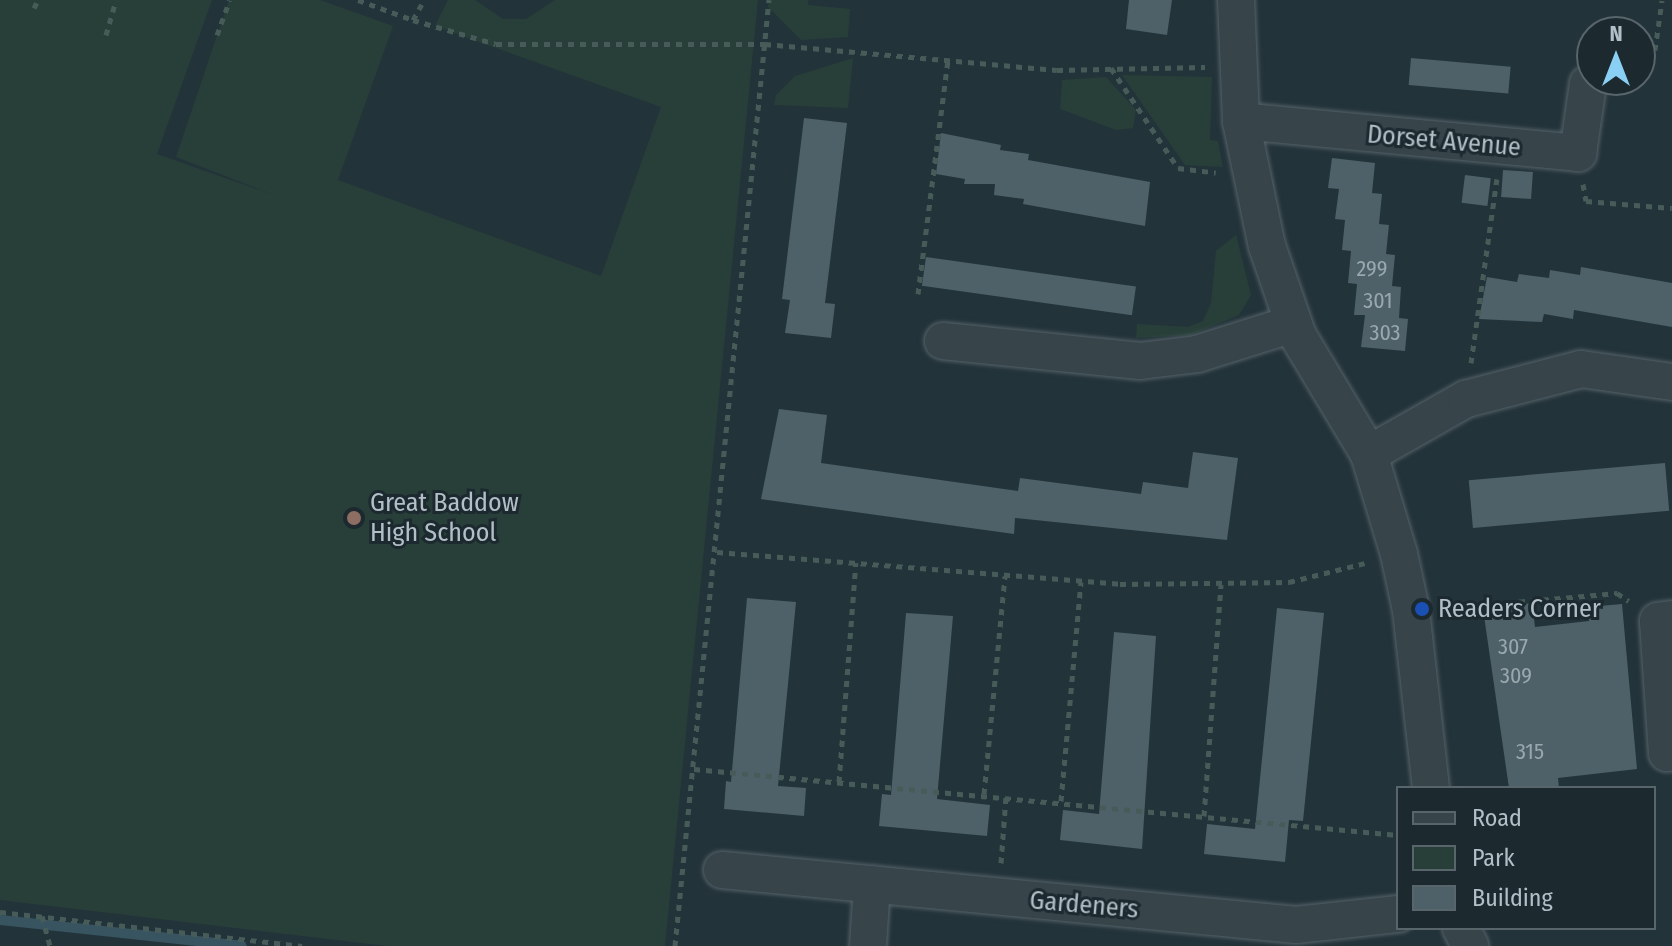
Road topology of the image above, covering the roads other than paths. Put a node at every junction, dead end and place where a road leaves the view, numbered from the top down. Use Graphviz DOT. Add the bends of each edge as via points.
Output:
graph roads {
  1 [pos="1236,0"];
  2 [pos="1586,96"];
  3 [pos="1241,121"];
  4 [pos="1293,324"];
  5 [pos="943,341"];
  6 [pos="1672,382"];
  7 [pos="1369,454"];
  8 [pos="1665,620"];
  9 [pos="1670,753"];
  10 [pos="1431,786"];
  11 [pos="722,870"];
  12 [pos="872,884"];
  13 [pos="1396,914"];
  14 [pos="1295,935"];
  15 [pos="868,946"];
  1 -- 3 [label="street"];
  2 -- 3 [label="street, Dorset Avenue" via="1578,153"];
  3 -- 4 [label="street" via="1267,246"];
  4 -- 5 [label="street" via="1197,354 1140,361"];
  4 -- 7 [label="street"];
  6 -- 7 [label="street" via="1581,369 1466,399"];
  7 -- 10 [label="street" via="1411,610"];
  8 -- 9 [label="street"];
  11 -- 12 [label="street, Gardeners"];
  12 -- 14 [label="street, Gardeners"];
  12 -- 15 [label="street"];
  13 -- 14 [label="street, Gardeners"];
}
